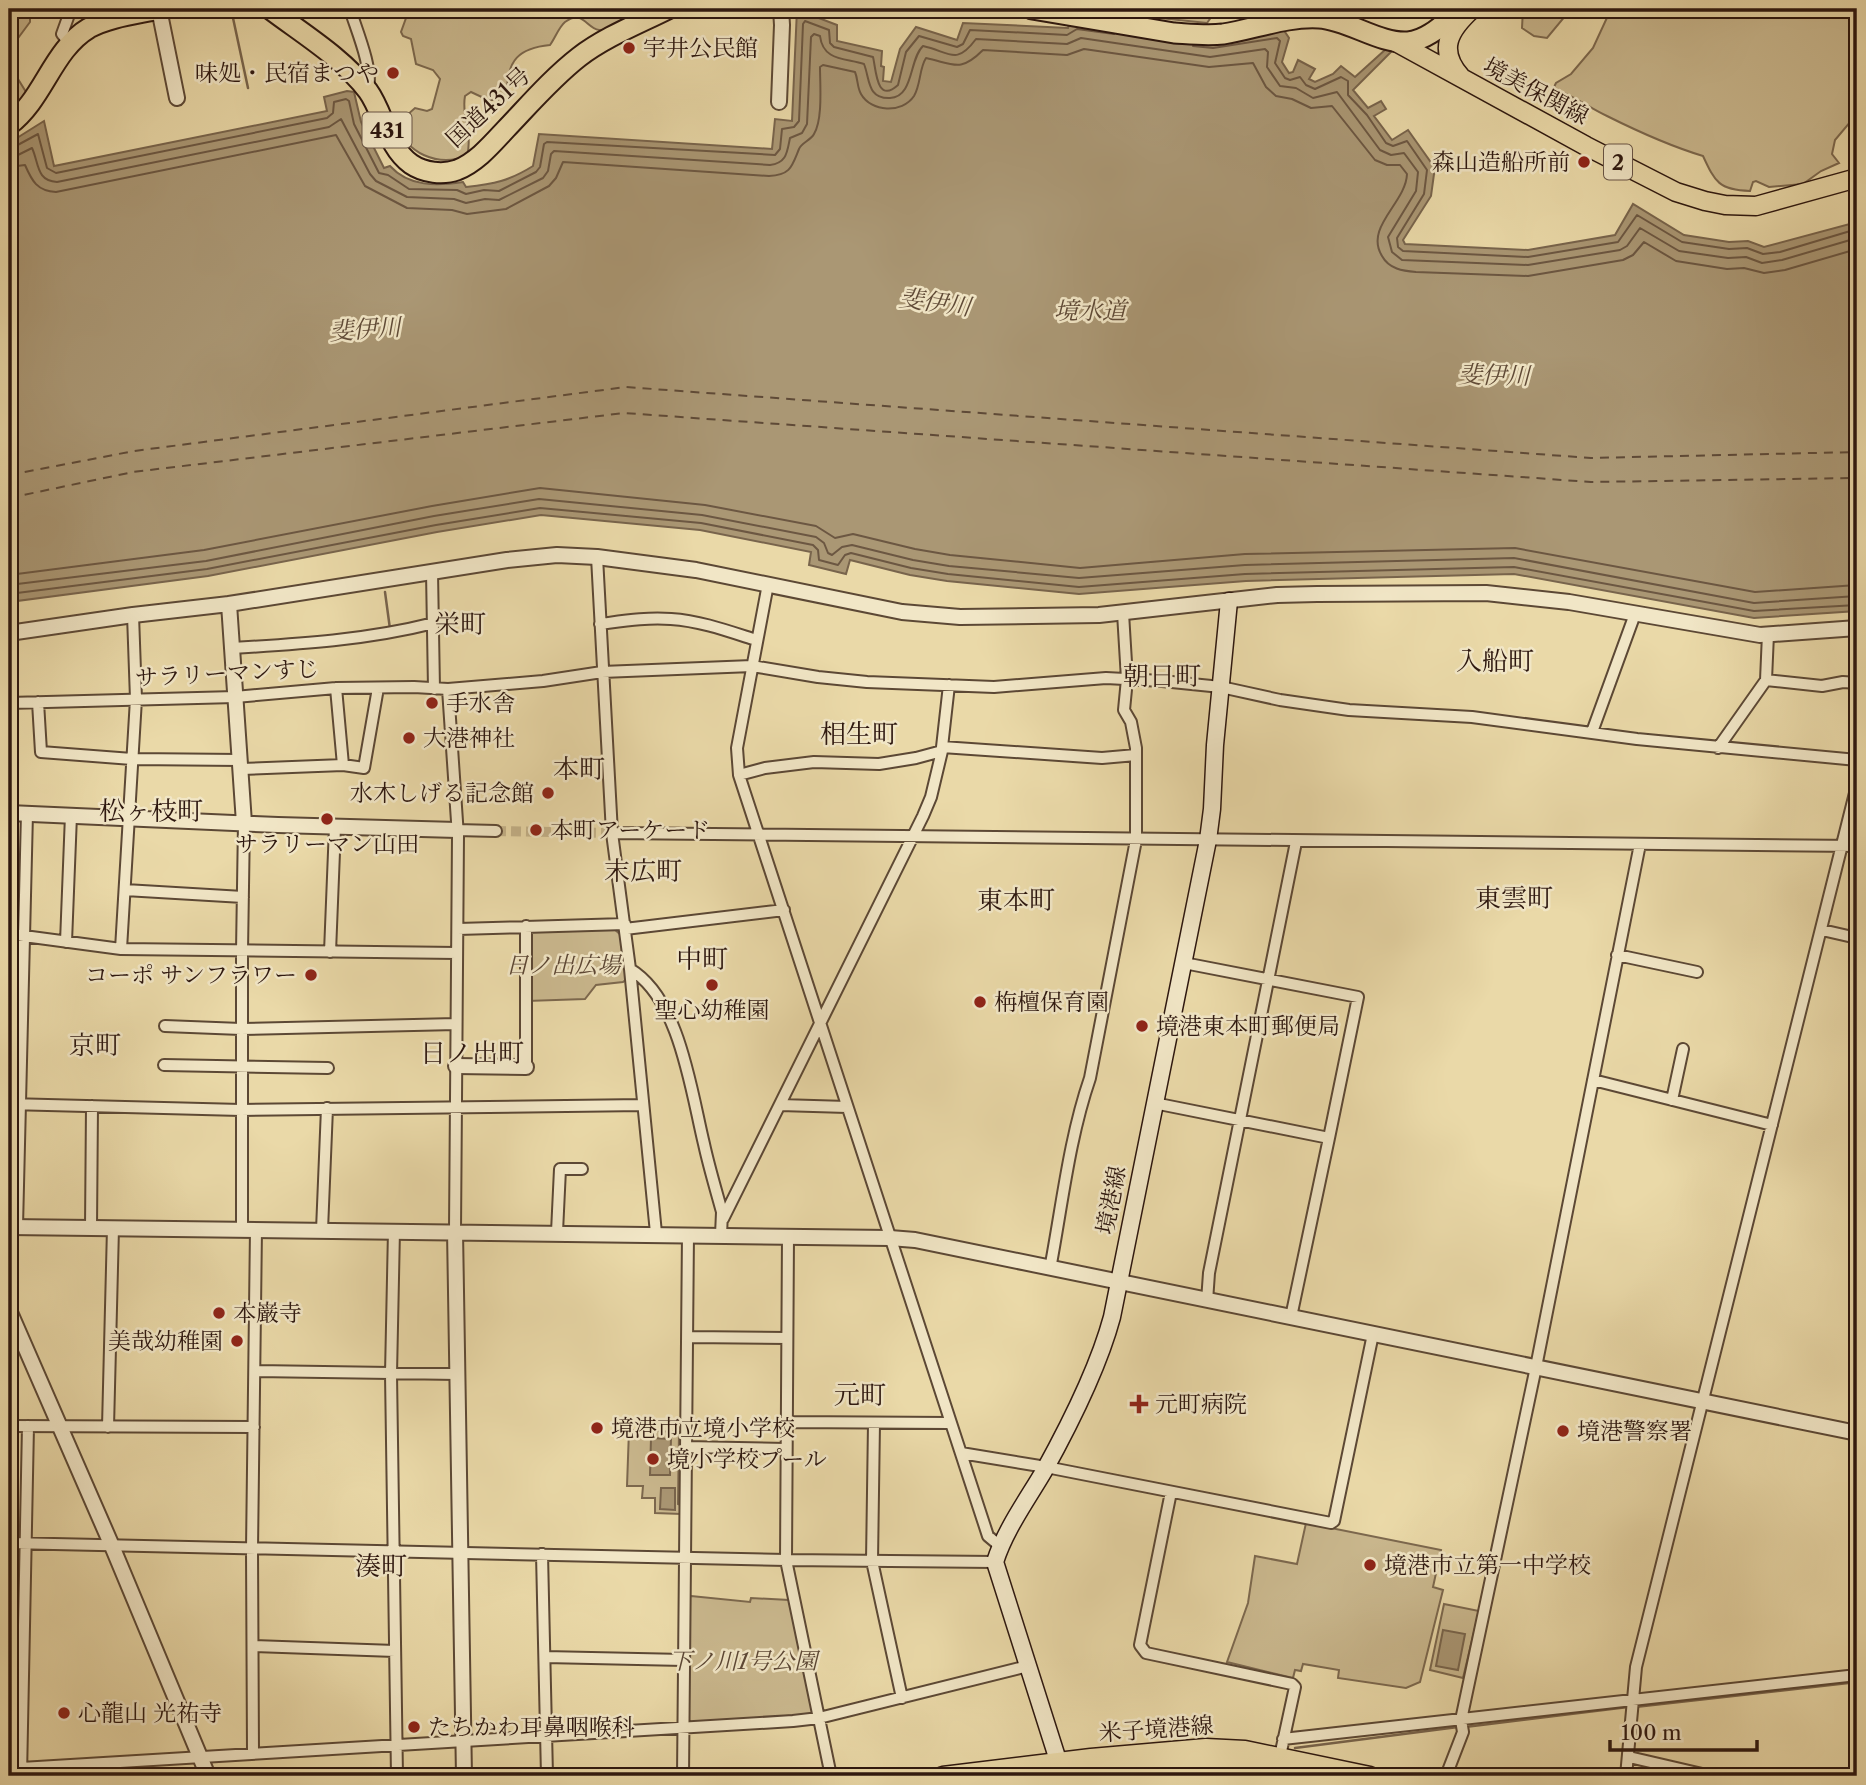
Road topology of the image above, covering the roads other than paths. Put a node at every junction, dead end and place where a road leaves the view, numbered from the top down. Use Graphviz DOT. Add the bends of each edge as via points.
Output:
graph roads {
  1 [pos="71,9"];
  2 [pos="159,9"];
  3 [pos="270,9"];
  4 [pos="350,9"];
  5 [pos="668,9"];
  6 [pos="781,9"];
  7 [pos="1032,9"];
  8 [pos="1462,9"];
  9 [pos="1472,9"];
  10 [pos="1429,34"];
  11 [pos="1396,42"];
  12 [pos="70,44"];
  13 [pos="1432,63"];
  14 [pos="1465,80"];
  15 [pos="368,90"];
  16 [pos="177,98"];
  17 [pos="779,102"];
  18 [pos="9,125"];
  19 [pos="1857,178"];
  20 [pos="597,557"];
  21 [pos="432,572"];
  22 [pos="768,584"];
  23 [pos="1229,601"];
  24 [pos="229,604"];
  25 [pos="1123,613"];
  26 [pos="1635,614"];
  27 [pos="133,615"];
  28 [pos="434,623"];
  29 [pos="600,624"];
  30 [pos="1857,628"];
  31 [pos="9,633"];
  32 [pos="1769,634"];
  33 [pos="756,640"];
  34 [pos="232,648"];
  35 [pos="752,666"];
  36 [pos="602,672"];
  37 [pos="1127,679"];
  38 [pos="1766,680"];
  39 [pos="1857,683"];
  40 [pos="949,685"];
  41 [pos="1221,687"];
  42 [pos="336,688"];
  43 [pos="378,688"];
  44 [pos="434,689"];
  45 [pos="448,689"];
  46 [pos="235,697"];
  47 [pos="136,699"];
  48 [pos="38,702"];
  49 [pos="9,703"];
  50 [pos="1592,732"];
  51 [pos="1718,747"];
  52 [pos="942,749"];
  53 [pos="1136,755"];
  54 [pos="132,759"];
  55 [pos="1857,760"];
  56 [pos="240,764"];
  57 [pos="342,765"];
  58 [pos="739,775"];
  59 [pos="1857,785"];
  60 [pos="9,813"];
  61 [pos="27,814"];
  62 [pos="71,815"];
  63 [pos="130,818"];
  64 [pos="244,823"];
  65 [pos="335,827"];
  66 [pos="457,830"];
  67 [pos="496,831"];
  68 [pos="612,833"];
  69 [pos="759,834"];
  70 [pos="913,836"];
  71 [pos="1136,839"];
  72 [pos="1208,840"];
  73 [pos="1296,842"];
  74 [pos="1640,844"];
  75 [pos="1841,846"];
  76 [pos="1857,846"];
  77 [pos="125,890"];
  78 [pos="243,897"];
  79 [pos="784,910"];
  80 [pos="526,926"];
  81 [pos="625,927"];
  82 [pos="458,929"];
  83 [pos="1822,930"];
  84 [pos="9,934"];
  85 [pos="24,936"];
  86 [pos="1857,939"];
  87 [pos="66,942"];
  88 [pos="121,948"];
  89 [pos="242,951"];
  90 [pos="330,952"];
  91 [pos="457,953"];
  92 [pos="1617,955"];
  93 [pos="1184,963"];
  94 [pos="630,969"];
  95 [pos="1697,972"];
  96 [pos="1270,980"];
  97 [pos="457,1024"];
  98 [pos="821,1025"];
  99 [pos="165,1026"];
  100 [pos="241,1029"];
  101 [pos="1683,1049"];
  102 [pos="164,1066"];
  103 [pos="456,1066"];
  104 [pos="526,1067"];
  105 [pos="241,1068"];
  106 [pos="328,1068"];
  107 [pos="1593,1080"];
  108 [pos="1672,1100"];
  109 [pos="1154,1103"];
  110 [pos="14,1104"];
  111 [pos="643,1105"];
  112 [pos="780,1105"];
  113 [pos="92,1106"];
  114 [pos="847,1107"];
  115 [pos="327,1108"];
  116 [pos="456,1108"];
  117 [pos="241,1110"];
  118 [pos="1241,1120"];
  119 [pos="1773,1125"];
  120 [pos="1329,1138"];
  121 [pos="582,1169"];
  122 [pos="723,1219"];
  123 [pos="13,1227"];
  124 [pos="91,1227"];
  125 [pos="113,1227"];
  126 [pos="249,1229"];
  127 [pos="323,1230"];
  128 [pos="394,1230"];
  129 [pos="455,1231"];
  130 [pos="557,1232"];
  131 [pos="656,1233"];
  132 [pos="688,1234"];
  133 [pos="721,1235"];
  134 [pos="788,1236"];
  135 [pos="890,1238"];
  136 [pos="1050,1269"];
  137 [pos="1118,1283"];
  138 [pos="1207,1301"];
  139 [pos="9,1310"];
  140 [pos="1291,1317"];
  141 [pos="1373,1334"];
  142 [pos="688,1337"];
  143 [pos="787,1339"];
  144 [pos="1536,1367"];
  145 [pos="256,1371"];
  146 [pos="391,1374"];
  147 [pos="458,1374"];
  148 [pos="1703,1402"];
  149 [pos="787,1422"];
  150 [pos="874,1423"];
  151 [pos="950,1423"];
  152 [pos="9,1426"];
  153 [pos="28,1426"];
  154 [pos="59,1426"];
  155 [pos="108,1427"];
  156 [pos="254,1427"];
  157 [pos="1857,1433"];
  158 [pos="686,1447"];
  159 [pos="786,1449"];
  160 [pos="961,1453"];
  161 [pos="1046,1467"];
  162 [pos="1171,1492"];
  163 [pos="9,1543"];
  164 [pos="25,1543"];
  165 [pos="112,1546"];
  166 [pos="252,1549"];
  167 [pos="393,1552"];
  168 [pos="460,1553"];
  169 [pos="542,1554"];
  170 [pos="998,1554"];
  171 [pos="685,1557"];
  172 [pos="786,1560"];
  173 [pos="872,1561"];
  174 [pos="253,1647"];
  175 [pos="394,1651"];
  176 [pos="545,1657"];
  177 [pos="684,1660"];
  178 [pos="1028,1666"];
  179 [pos="1857,1675"];
  180 [pos="902,1698"];
  181 [pos="1632,1701"];
  182 [pos="819,1718"];
  183 [pos="1461,1720"];
  184 [pos="682,1728"];
  185 [pos="546,1736"];
  186 [pos="464,1741"];
  187 [pos="397,1745"];
  188 [pos="1282,1748"];
  189 [pos="253,1753"];
  190 [pos="199,1756"];
  191 [pos="1629,1757"];
  192 [pos="1061,1769"];
  193 [pos="21,1772"];
  194 [pos="208,1776"];
  195 [pos="397,1776"];
  196 [pos="464,1776"];
  197 [pos="547,1776"];
  198 [pos="683,1776"];
  199 [pos="831,1776"];
  200 [pos="943,1776"];
  201 [pos="1078,1776"];
  202 [pos="1313,1776"];
  203 [pos="1370,1776"];
  204 [pos="1446,1776"];
  205 [pos="1626,1776"];
  206 [pos="1711,1776"];
  1 -- 12 [label="street" via="62,34"];
  2 -- 12 [label="highway" via="104,22"];
  2 -- 16 [label="street"];
  3 -- 15 [label="highway, 国道431号 / 431"];
  4 -- 15 [label="street" via="366,63"];
  5 -- 15 [label="highway, 国道431号 / 431" via="579,57 488,148 456,170 425,170 404,158"];
  6 -- 17 [label="street"];
  7 -- 11 [label="highway" via="1186,33 1220,34 1319,18"];
  8 -- 10 [label="highway"];
  9 -- 14 [label="main road" via="1448,41 1452,63"];
  10 -- 11 [label="highway"];
  10 -- 13 [label="main road"];
  11 -- 13 [label="main road, 境美保関線 / 2"];
  12 -- 18 [label="highway" via="35,100"];
  13 -- 14 [label="main road, 境美保関線 / 2"];
  14 -- 19 [label="main road, 境美保関線 / 2" via="1676,192 1704,201 1756,206"];
  20 -- 21 [label="street" via="557,555"];
  20 -- 22 [label="street"];
  20 -- 29 [label="street"];
  21 -- 24 [label="street"];
  21 -- 28 [label="street"];
  22 -- 25 [label="street" via="922,614 1010,618"];
  22 -- 33 [label="street"];
  23 -- 25 [label="street"];
  23 -- 26 [label="street" via="1317,594 1486,593 1548,598"];
  23 -- 41 [label="main road, 境港線"];
  24 -- 27 [label="street"];
  24 -- 34 [label="street"];
  25 -- 37 [label="street"];
  26 -- 32 [label="street"];
  26 -- 50 [label="street"];
  27 -- 31 [label="street"];
  27 -- 47 [label="street"];
  28 -- 34 [label="street" via="353,639"];
  28 -- 44 [label="street"];
  29 -- 33 [label="street" via="646,618 684,620"];
  29 -- 36 [label="street"];
  30 -- 32 [label="street"];
  32 -- 38 [label="street"];
  33 -- 35 [label="street"];
  34 -- 46 [label="street"];
  35 -- 36 [label="street, サラリーマンすじ"];
  35 -- 40 [label="street, サラリーマンすじ" via="867,682"];
  35 -- 58 [label="street" via="737,748"];
  36 -- 45 [label="street, サラリーマンすじ"];
  36 -- 68 [label="street"];
  37 -- 40 [label="street, サラリーマンすじ" via="995,687"];
  37 -- 41 [label="street, サラリーマンすじ"];
  37 -- 53 [label="street" via="1125,710"];
  38 -- 39 [label="street" via="1822,686"];
  38 -- 51 [label="street"];
  40 -- 52 [label="street"];
  41 -- 50 [label="street, サラリーマンすじ" via="1349,709 1472,717"];
  41 -- 72 [label="main road, 境港線"];
  42 -- 43 [label="street, サラリーマンすじ"];
  42 -- 46 [label="street, サラリーマンすじ"];
  42 -- 57 [label="street"];
  43 -- 44 [label="street, サラリーマンすじ"];
  43 -- 57 [label="street" via="364,768"];
  44 -- 45 [label="street, サラリーマンすじ"];
  45 -- 66 [label="street"];
  46 -- 47 [label="street, サラリーマンすじ"];
  46 -- 56 [label="street"];
  47 -- 48 [label="street, サラリーマンすじ"];
  47 -- 54 [label="street"];
  48 -- 49 [label="street, サラリーマンすじ"];
  48 -- 54 [label="street" via="41,752"];
  50 -- 51 [label="street, サラリーマンすじ"];
  51 -- 55 [label="street, サラリーマンすじ"];
  52 -- 53 [label="street" via="1102,758"];
  52 -- 58 [label="street" via="879,764 814,762"];
  52 -- 70 [label="street" via="931,797"];
  53 -- 71 [label="street"];
  54 -- 56 [label="street"];
  54 -- 63 [label="street"];
  56 -- 57 [label="street"];
  56 -- 64 [label="street"];
  58 -- 69 [label="street"];
  59 -- 75 [label="street"];
  60 -- 61 [label="street"];
  61 -- 62 [label="street"];
  61 -- 85 [label="street"];
  62 -- 63 [label="street"];
  62 -- 87 [label="street"];
  63 -- 64 [label="street"];
  63 -- 77 [label="street"];
  64 -- 65 [label="street"];
  64 -- 78 [label="street"];
  65 -- 66 [label="street"];
  65 -- 90 [label="street"];
  66 -- 67 [label="street"];
  66 -- 82 [label="street"];
  68 -- 69 [label="street"];
  68 -- 81 [label="street"];
  69 -- 70 [label="street"];
  69 -- 79 [label="street"];
  70 -- 71 [label="street"];
  70 -- 98 [label="street"];
  71 -- 72 [label="street"];
  71 -- 136 [label="street"];
  72 -- 73 [label="street"];
  72 -- 93 [label="main road, 境港線"];
  73 -- 74 [label="street"];
  73 -- 96 [label="street"];
  74 -- 75 [label="street"];
  74 -- 92 [label="street"];
  75 -- 76 [label="street"];
  75 -- 83 [label="street"];
  77 -- 78 [label="street"];
  77 -- 88 [label="street"];
  78 -- 89 [label="street"];
  79 -- 81 [label="street"];
  79 -- 98 [label="street"];
  80 -- 81 [label="street"];
  80 -- 82 [label="street"];
  80 -- 104 [label="street"];
  81 -- 94 [label="street"];
  82 -- 91 [label="street"];
  83 -- 86 [label="street"];
  83 -- 119 [label="street"];
  84 -- 85 [label="street"];
  85 -- 87 [label="street"];
  85 -- 110 [label="street"];
  87 -- 88 [label="street"];
  88 -- 89 [label="street"];
  89 -- 90 [label="street"];
  89 -- 100 [label="street"];
  90 -- 91 [label="street"];
  91 -- 97 [label="street"];
  92 -- 95 [label="street"];
  92 -- 107 [label="street"];
  93 -- 96 [label="street"];
  93 -- 109 [label="main road, 境港線"];
  94 -- 111 [label="street"];
  94 -- 122 [label="street" via="643,976 660,997 680,1047"];
  96 -- 118 [label="street"];
  96 -- 120 [label="street" via="1358,998"];
  97 -- 100 [label="street"];
  97 -- 103 [label="street"];
  98 -- 112 [label="street"];
  98 -- 114 [label="street"];
  99 -- 100 [label="street"];
  100 -- 105 [label="street"];
  101 -- 108 [label="street"];
  102 -- 105 [label="street"];
  103 -- 104 [label="street"];
  103 -- 116 [label="street"];
  105 -- 106 [label="street"];
  105 -- 117 [label="street"];
  107 -- 108 [label="street"];
  107 -- 144 [label="street"];
  108 -- 119 [label="street"];
  109 -- 118 [label="street"];
  109 -- 137 [label="main road, 境港線"];
  110 -- 113 [label="street"];
  110 -- 123 [label="street"];
  111 -- 116 [label="street"];
  111 -- 131 [label="street"];
  112 -- 114 [label="street"];
  112 -- 122 [label="street"];
  113 -- 117 [label="street"];
  113 -- 124 [label="street"];
  114 -- 135 [label="street"];
  115 -- 116 [label="street"];
  115 -- 117 [label="street"];
  115 -- 127 [label="street"];
  116 -- 129 [label="street"];
  117 -- 126 [label="street"];
  118 -- 120 [label="street"];
  118 -- 138 [label="street"];
  119 -- 148 [label="street"];
  120 -- 140 [label="street"];
  121 -- 130 [label="street" via="560,1168"];
  122 -- 133 [label="street"];
  123 -- 124 [label="street"];
  124 -- 125 [label="street"];
  125 -- 126 [label="street"];
  125 -- 155 [label="street"];
  126 -- 127 [label="street"];
  126 -- 145 [label="street"];
  127 -- 128 [label="street"];
  128 -- 129 [label="street"];
  128 -- 146 [label="street"];
  129 -- 130 [label="street"];
  129 -- 147 [label="street"];
  130 -- 131 [label="street"];
  131 -- 132 [label="street"];
  132 -- 133 [label="street"];
  132 -- 142 [label="street"];
  133 -- 134 [label="street"];
  134 -- 135 [label="street"];
  134 -- 143 [label="street"];
  135 -- 136 [label="street"];
  135 -- 151 [label="street"];
  136 -- 137 [label="street"];
  137 -- 138 [label="street"];
  137 -- 161 [label="main road, 境港線" via="1104,1345"];
  138 -- 140 [label="street"];
  139 -- 154 [label="street"];
  140 -- 141 [label="street"];
  141 -- 144 [label="street"];
  141 -- 162 [label="street" via="1334,1521"];
  142 -- 143 [label="street"];
  142 -- 158 [label="street"];
  143 -- 149 [label="street"];
  144 -- 148 [label="street"];
  144 -- 183 [label="street"];
  145 -- 146 [label="street"];
  145 -- 156 [label="street"];
  146 -- 147 [label="street"];
  146 -- 167 [label="street"];
  147 -- 168 [label="street"];
  148 -- 157 [label="street"];
  148 -- 181 [label="street" via="1636,1667"];
  149 -- 150 [label="street"];
  149 -- 159 [label="street"];
  150 -- 151 [label="street"];
  150 -- 173 [label="street"];
  151 -- 160 [label="street"];
  152 -- 153 [label="street"];
  153 -- 154 [label="street"];
  153 -- 164 [label="street"];
  154 -- 155 [label="street"];
  154 -- 165 [label="street"];
  155 -- 156 [label="street"];
  156 -- 166 [label="street"];
  158 -- 159 [label="street"];
  158 -- 171 [label="street"];
  159 -- 172 [label="street"];
  160 -- 161 [label="street"];
  160 -- 170 [label="street"];
  161 -- 162 [label="street"];
  161 -- 170 [label="main road, 境港線"];
  162 -- 188 [label="street" via="1140,1645 1146,1653 1292,1684"];
  163 -- 164 [label="street"];
  164 -- 165 [label="street"];
  164 -- 193 [label="street"];
  165 -- 166 [label="street"];
  165 -- 190 [label="street"];
  166 -- 167 [label="street"];
  166 -- 174 [label="street"];
  167 -- 168 [label="street"];
  167 -- 175 [label="street"];
  168 -- 169 [label="street"];
  168 -- 186 [label="street"];
  169 -- 171 [label="street"];
  169 -- 176 [label="street"];
  170 -- 173 [label="street"];
  170 -- 178 [label="main road"];
  171 -- 172 [label="street"];
  171 -- 177 [label="street"];
  172 -- 173 [label="street"];
  172 -- 182 [label="street"];
  173 -- 180 [label="street"];
  174 -- 175 [label="street"];
  174 -- 189 [label="street"];
  175 -- 187 [label="street"];
  176 -- 177 [label="street"];
  176 -- 185 [label="street"];
  177 -- 184 [label="street"];
  178 -- 180 [label="street"];
  178 -- 192 [label="main road"];
  179 -- 181 [label="street"];
  180 -- 182 [label="street"];
  181 -- 183 [label="street"];
  181 -- 191 [label="street"];
  182 -- 184 [label="street"];
  182 -- 199 [label="street"];
  183 -- 188 [label="street"];
  183 -- 204 [label="street" via="1463,1732"];
  184 -- 185 [label="street"];
  184 -- 198 [label="street"];
  185 -- 186 [label="street"];
  185 -- 197 [label="street"];
  186 -- 187 [label="street"];
  186 -- 196 [label="street"];
  187 -- 189 [label="street"];
  187 -- 195 [label="street"];
  188 -- 192 [label="main road, 米子境港線" via="1206,1748"];
  188 -- 203 [label="main road, 米子境港線"];
  189 -- 190 [label="street"];
  190 -- 193 [label="street"];
  190 -- 194 [label="street"];
  191 -- 205 [label="street"];
  191 -- 206 [label="street"];
  192 -- 200 [label="main road, 米子境港線"];
  201 -- 202 [label="main road, 米子境港線" via="1242,1766"];
}
